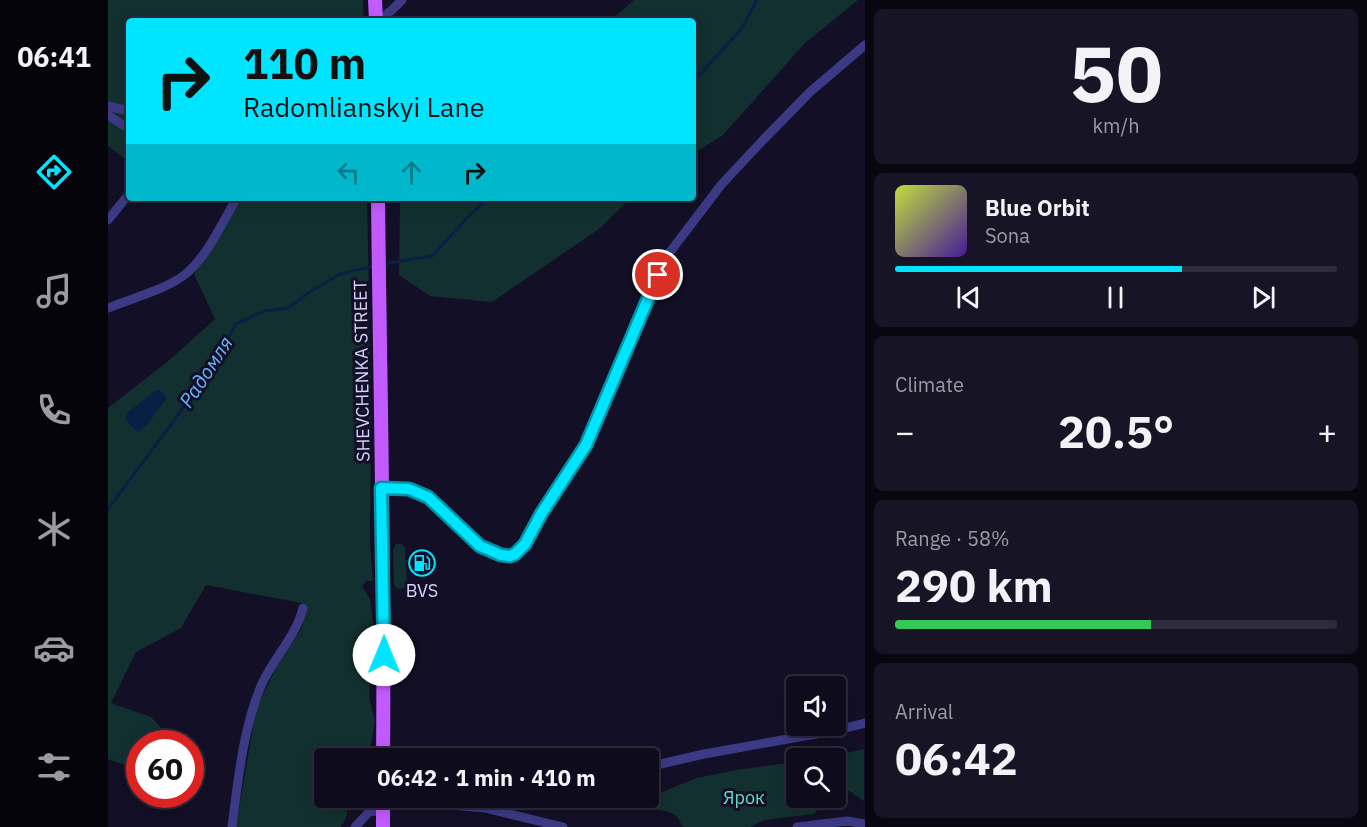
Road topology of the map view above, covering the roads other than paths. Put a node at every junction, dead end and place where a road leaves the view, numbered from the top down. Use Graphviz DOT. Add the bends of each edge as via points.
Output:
graph roads {
  1 [pos="375,0"];
  2 [pos="402,0"];
  3 [pos="377,18"];
  4 [pos="381,18"];
  5 [pos="864,45"];
  6 [pos="108,106"];
  7 [pos="126,110"];
  8 [pos="108,115"];
  9 [pos="126,127"];
  10 [pos="126,198"];
  11 [pos="235,201"];
  12 [pos="378,201"];
  13 [pos="108,220"];
  14 [pos="108,308"];
  15 [pos="381,488"];
  16 [pos="303,608"];
  17 [pos="864,723"];
  18 [pos="383,748"];
  19 [pos="659,764"];
  20 [pos="376,808"];
  21 [pos="383,808"];
  22 [pos="485,808"];
  23 [pos="864,824"];
  24 [pos="232,827"];
  25 [pos="355,827"];
  26 [pos="383,827"];
  27 [pos="563,827"];
  28 [pos="797,827"];
  1 -- 3 [label="main road"];
  2 -- 4 [label="street"];
  5 -- 15 [label="street" via="764,139 667,256 586,445 520,549 510,556 495,554 471,539 428,497 409,489"];
  6 -- 7 [label="street"];
  8 -- 9 [label="street"];
  10 -- 13 [label="street"];
  11 -- 14 [label="street" via="187,273"];
  12 -- 15 [label="main road, SHEVCHENKA STREET"];
  15 -- 18 [label="main road, SHEVCHENKA STREET"];
  16 -- 24 [label="street" via="300,621 262,683 252,709"];
  17 -- 19 [label="street"];
  20 -- 25 [label="street"];
  21 -- 26 [label="main road"];
  22 -- 27 [label="street"];
  23 -- 28 [label="street" via="847,821"];
}
